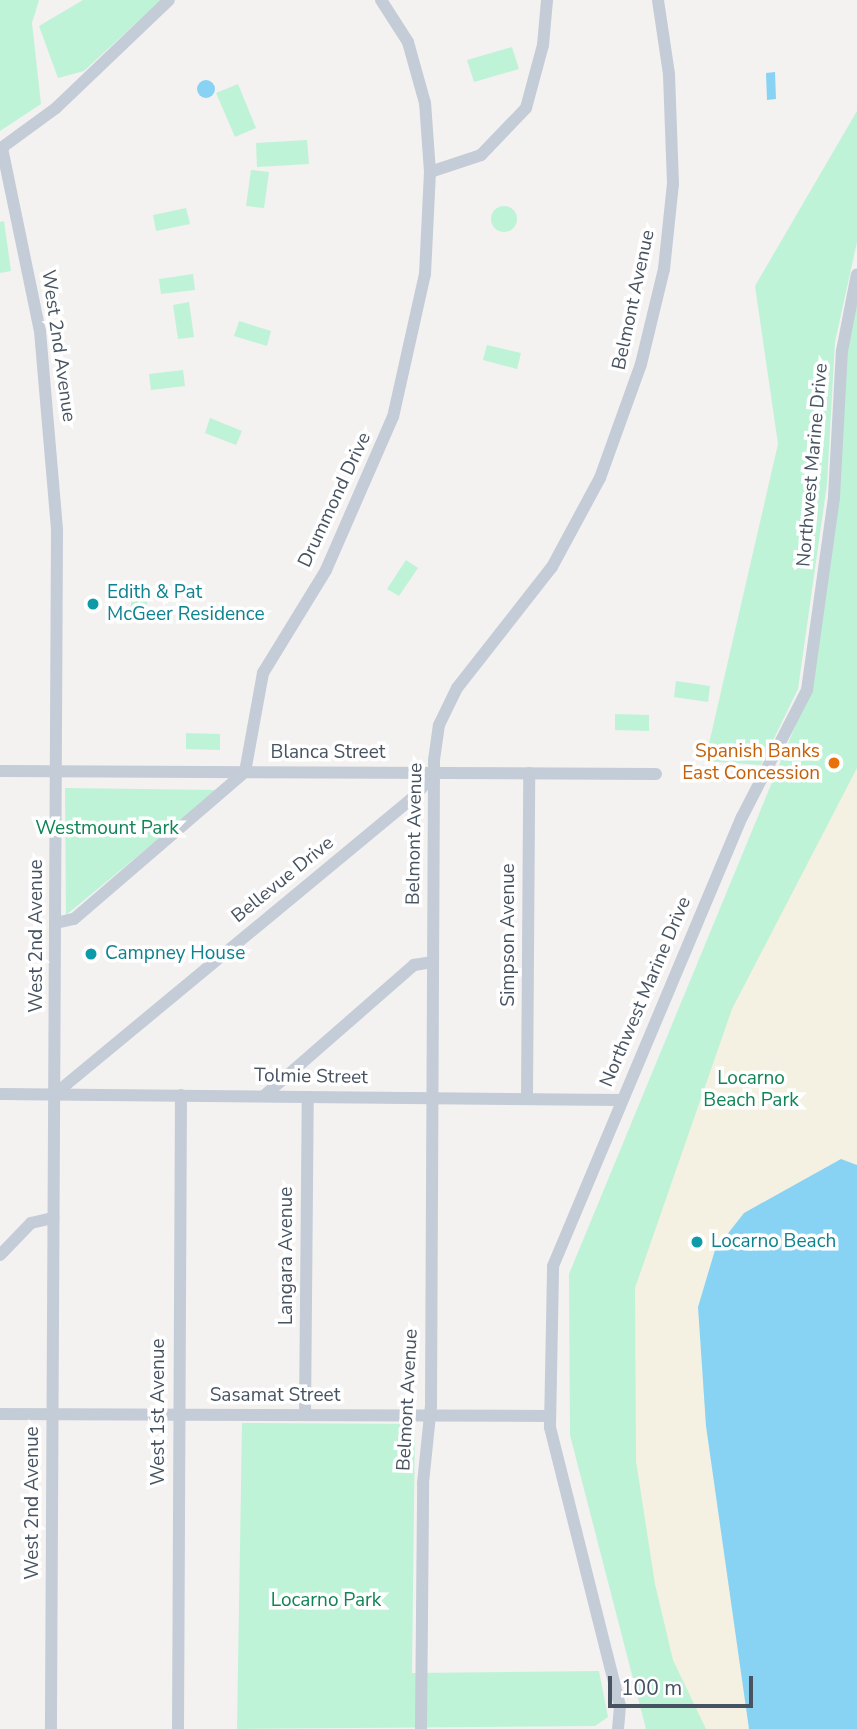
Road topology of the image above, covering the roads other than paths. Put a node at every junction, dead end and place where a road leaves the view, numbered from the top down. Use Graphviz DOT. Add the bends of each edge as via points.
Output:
graph roads {
  1 [pos="169,0"];
  2 [pos="381,0"];
  3 [pos="547,0"];
  4 [pos="657,0"];
  5 [pos="1,149"];
  6 [pos="430,172"];
  7 [pos="857,274"];
  8 [pos="0,771"];
  9 [pos="57,771"];
  10 [pos="245,772"];
  11 [pos="434,773"];
  12 [pos="529,773"];
  13 [pos="656,774"];
  14 [pos="56,923"];
  15 [pos="433,962"];
  16 [pos="56,1093"];
  17 [pos="0,1094"];
  18 [pos="181,1095"];
  19 [pos="265,1095"];
  20 [pos="308,1097"];
  21 [pos="433,1097"];
  22 [pos="527,1097"];
  23 [pos="621,1100"];
  24 [pos="53,1218"];
  25 [pos="0,1255"];
  26 [pos="0,1414"];
  27 [pos="53,1414"];
  28 [pos="177,1415"];
  29 [pos="305,1415"];
  30 [pos="429,1415"];
  31 [pos="550,1416"];
  32 [pos="51,1729"];
  33 [pos="178,1729"];
  34 [pos="421,1729"];
  35 [pos="618,1729"];
  1 -- 5 [label="street" via="56,108"];
  2 -- 6 [label="street, Drummond Drive" via="408,42 425,103"];
  3 -- 6 [label="street" via="543,45 526,108 481,155"];
  4 -- 11 [label="street, Belmont Avenue" via="669,74 673,184 664,269 641,364 603,474 552,567 448,704"];
  5 -- 9 [label="street, West 2nd Avenue" via="30,277 52,445"];
  6 -- 10 [label="street, Drummond Drive" via="425,274 393,417 326,570 263,673"];
  7 -- 23 [label="street, Northwest Marine Drive" via="842,351 834,497 807,690 742,817"];
  8 -- 9 [label="street, Blanca Street"];
  9 -- 10 [label="street, Blanca Street"];
  9 -- 14 [label="street, West 2nd Avenue"];
  10 -- 11 [label="street, Blanca Street"];
  10 -- 14 [label="street" via="74,919"];
  11 -- 12 [label="street, Blanca Street"];
  11 -- 15 [label="street, Belmont Avenue"];
  11 -- 16 [label="street, Bellevue Drive" via="415,796"];
  12 -- 13 [label="street, Blanca Street"];
  12 -- 22 [label="street, Simpson Avenue"];
  14 -- 16 [label="street, West 2nd Avenue"];
  15 -- 19 [label="street" via="415,965"];
  15 -- 21 [label="street, Belmont Avenue"];
  16 -- 17 [label="street, Tolmie Street"];
  16 -- 18 [label="street, Tolmie Street"];
  16 -- 24 [label="street, West 2nd Avenue"];
  18 -- 19 [label="street, Tolmie Street"];
  18 -- 28 [label="street, West 1st Avenue"];
  19 -- 20 [label="street, Tolmie Street"];
  20 -- 21 [label="street, Tolmie Street"];
  20 -- 29 [label="street, Langara Avenue"];
  21 -- 22 [label="street, Tolmie Street"];
  21 -- 30 [label="street, Belmont Avenue"];
  22 -- 23 [label="street, Tolmie Street"];
  23 -- 31 [label="street, Northwest Marine Drive" via="553,1266"];
  24 -- 25 [label="street" via="31,1223"];
  24 -- 27 [label="street, West 2nd Avenue"];
  26 -- 27 [label="street, Sasamat Street"];
  27 -- 28 [label="street, Sasamat Street"];
  27 -- 32 [label="street, West 2nd Avenue"];
  28 -- 29 [label="street, Sasamat Street"];
  28 -- 33 [label="street, West 1st Avenue"];
  29 -- 30 [label="street, Sasamat Street"];
  30 -- 31 [label="street, Sasamat Street"];
  30 -- 34 [label="street, Belmont Avenue"];
  31 -- 35 [label="street, Northwest Marine Drive" via="620,1706"];
}
